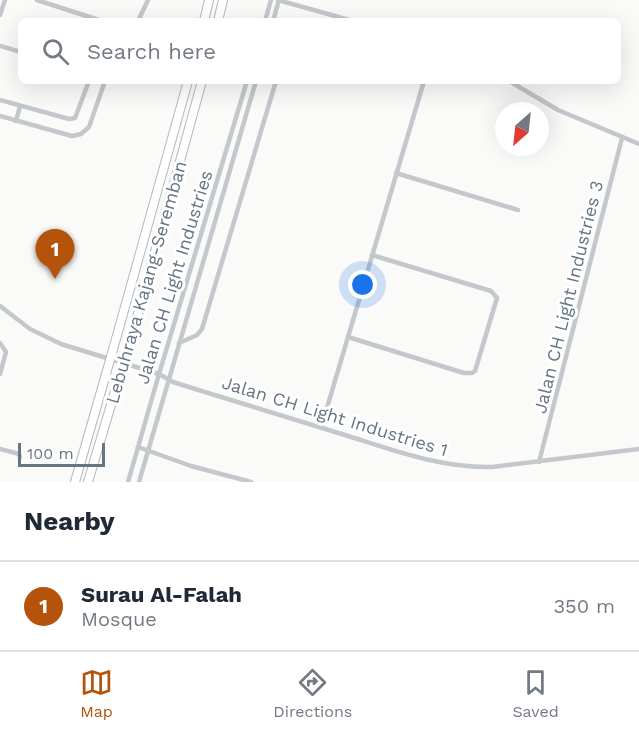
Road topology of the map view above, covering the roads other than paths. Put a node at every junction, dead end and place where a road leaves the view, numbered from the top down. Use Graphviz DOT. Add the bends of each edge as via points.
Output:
graph roads {
  1 [pos="5,0"];
  2 [pos="37,0"];
  3 [pos="148,0"];
  4 [pos="209,0"];
  5 [pos="223,0"];
  6 [pos="271,0"];
  7 [pos="279,0"];
  8 [pos="0,15"];
  9 [pos="93,18"];
  10 [pos="139,18"];
  11 [pos="205,18"];
  12 [pos="219,18"];
  13 [pos="266,18"];
  14 [pos="274,18"];
  15 [pos="342,18"];
  16 [pos="0,46"];
  17 [pos="18,51"];
  18 [pos="88,84"];
  19 [pos="104,84"];
  20 [pos="187,84"];
  21 [pos="201,84"];
  22 [pos="246,84"];
  23 [pos="255,84"];
  24 [pos="275,84"];
  25 [pos="423,84"];
  26 [pos="514,84"];
  27 [pos="0,100"];
  28 [pos="20,106"];
  29 [pos="0,116"];
  30 [pos="16,121"];
  31 [pos="622,138"];
  32 [pos="639,144"];
  33 [pos="396,173"];
  34 [pos="518,210"];
  35 [pos="372,255"];
  36 [pos="0,306"];
  37 [pos="348,337"];
  38 [pos="178,342"];
  39 [pos="0,344"];
  40 [pos="0,374"];
  41 [pos="159,374"];
  42 [pos="168,379"];
  43 [pos="321,428"];
  44 [pos="138,447"];
  45 [pos="0,449"];
  46 [pos="639,449"];
  47 [pos="147,450"];
  48 [pos="21,457"];
  49 [pos="539,462"];
  50 [pos="229,479"];
  51 [pos="75,482"];
  52 [pos="88,482"];
  53 [pos="129,482"];
  54 [pos="139,482"];
  55 [pos="251,482"];
  1 -- 8 [label="street"];
  2 -- 9 [label="street"];
  3 -- 10 [label="street"];
  4 -- 11 [label="highway"];
  5 -- 12 [label="highway"];
  6 -- 13 [label="street"];
  7 -- 14 [label="street"];
  7 -- 15 [label="street"];
  16 -- 17 [label="street"];
  18 -- 28 [label="street" via="75,118"];
  19 -- 30 [label="street" via="89,126 81,134 72,136"];
  20 -- 51 [label="highway, Lebuhraya Kajang-Seremban, bridge"];
  21 -- 52 [label="highway, Lebuhraya Kajang-Seremban, bridge"];
  22 -- 41 [label="street, Jalan CH Light Industries"];
  23 -- 38 [label="street, Jalan CH Light Industries"];
  24 -- 38 [label="street, Jalan CH Light Industries" via="202,329"];
  25 -- 33 [label="street"];
  26 -- 31 [label="street" via="558,110"];
  27 -- 28 [label="street"];
  28 -- 30 [label="street"];
  29 -- 30 [label="street"];
  31 -- 32 [label="street"];
  31 -- 49 [label="street, Jalan CH Light Industries 3"];
  33 -- 34 [label="street"];
  33 -- 35 [label="street"];
  35 -- 37 [label="street"];
  35 -- 37 [label="street" via="491,291 497,298 472,373"];
  36 -- 41 [label="street, Jalan CH Light Industries 1" via="54,341"];
  37 -- 43 [label="street"];
  38 -- 42 [label="street, Jalan CH Light Industries"];
  39 -- 40 [label="street" via="6,352"];
  41 -- 42 [label="street, Jalan CH Light Industries 1"];
  41 -- 44 [label="street, Jalan CH Light Industries"];
  42 -- 43 [label="street, Jalan CH Light Industries 1"];
  42 -- 47 [label="street, Jalan CH Light Industries"];
  43 -- 49 [label="street, Jalan CH Light Industries 1" via="455,466"];
  44 -- 47 [label="street"];
  44 -- 53 [label="street, Jalan CH Light Industries"];
  45 -- 48 [label="street"];
  46 -- 49 [label="street, Jalan CH Light Industries 1"];
  47 -- 50 [label="street"];
  47 -- 54 [label="street, Jalan CH Light Industries"];
  50 -- 55 [label="street"];
}
